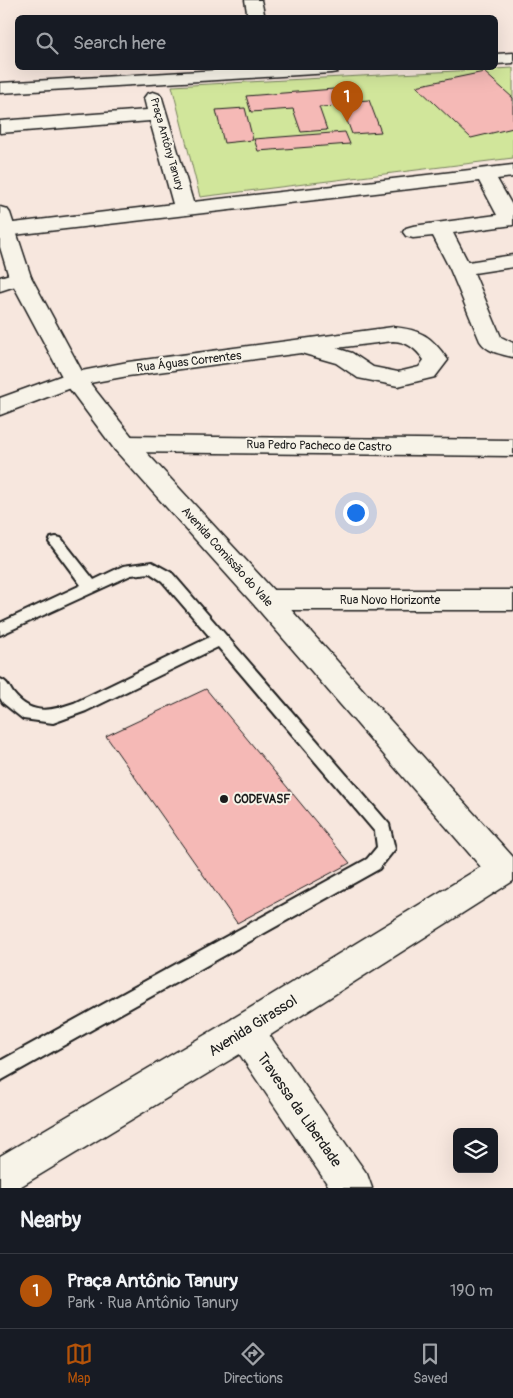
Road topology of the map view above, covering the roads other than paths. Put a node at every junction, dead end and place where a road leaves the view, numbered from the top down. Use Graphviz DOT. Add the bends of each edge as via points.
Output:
graph roads {
  1 [pos="254,0"];
  2 [pos="256,15"];
  3 [pos="513,58"];
  4 [pos="498,59"];
  5 [pos="254,70"];
  6 [pos="148,79"];
  7 [pos="0,88"];
  8 [pos="159,115"];
  9 [pos="0,127"];
  10 [pos="513,171"];
  11 [pos="486,174"];
  12 [pos="185,209"];
  13 [pos="511,220"];
  14 [pos="2,222"];
  15 [pos="441,230"];
  16 [pos="413,232"];
  17 [pos="513,261"];
  18 [pos="460,269"];
  19 [pos="10,280"];
  20 [pos="305,347"];
  21 [pos="513,350"];
  22 [pos="74,379"];
  23 [pos="0,407"];
  24 [pos="124,444"];
  25 [pos="513,448"];
  26 [pos="56,542"];
  27 [pos="91,587"];
  28 [pos="266,600"];
  29 [pos="513,600"];
  30 [pos="0,629"];
  31 [pos="220,639"];
  32 [pos="3,695"];
  33 [pos="510,873"];
  34 [pos="246,1031"];
  35 [pos="0,1072"];
  36 [pos="0,1177"];
  37 [pos="353,1188"];
  1 -- 2 [label="street"];
  3 -- 4 [label="street"];
  5 -- 6 [label="street"];
  6 -- 7 [label="street"];
  6 -- 8 [label="street, Praça Antôny Tanury"];
  8 -- 9 [label="street"];
  8 -- 12 [label="street, Praça Antôny Tanury"];
  10 -- 11 [label="street"];
  11 -- 12 [label="street"];
  11 -- 13 [label="street"];
  12 -- 14 [label="street"];
  13 -- 15 [label="street"];
  14 -- 19 [label="street, Avenida Comissão do Vale"];
  15 -- 16 [label="street"];
  15 -- 18 [label="street"];
  17 -- 18 [label="street"];
  18 -- 21 [label="street" via="491,341"];
  19 -- 22 [label="street, Avenida Comissão do Vale"];
  20 -- 22 [label="street, Rua Águas Correntes"];
  22 -- 23 [label="street, Rua Águas Correntes"];
  22 -- 24 [label="street, Avenida Comissão do Vale"];
  24 -- 25 [label="street, Rua Pedro Pacheco de Castro"];
  24 -- 28 [label="street, Avenida Comissão do Vale"];
  26 -- 27 [label="lane"];
  27 -- 30 [label="lane"];
  27 -- 31 [label="lane" via="128,570 152,567 167,577"];
  28 -- 29 [label="street, Rua Novo Horizonte"];
  28 -- 33 [label="street, Avenida Comissão do Vale"];
  31 -- 32 [label="lane" via="80,707 52,716 29,715"];
  31 -- 35 [label="lane" via="383,829 386,849 374,864"];
  33 -- 34 [label="street, Avenida Girassol"];
  34 -- 36 [label="street, Avenida Girassol"];
  34 -- 37 [label="street, Travessa da Liberdade"];
}
